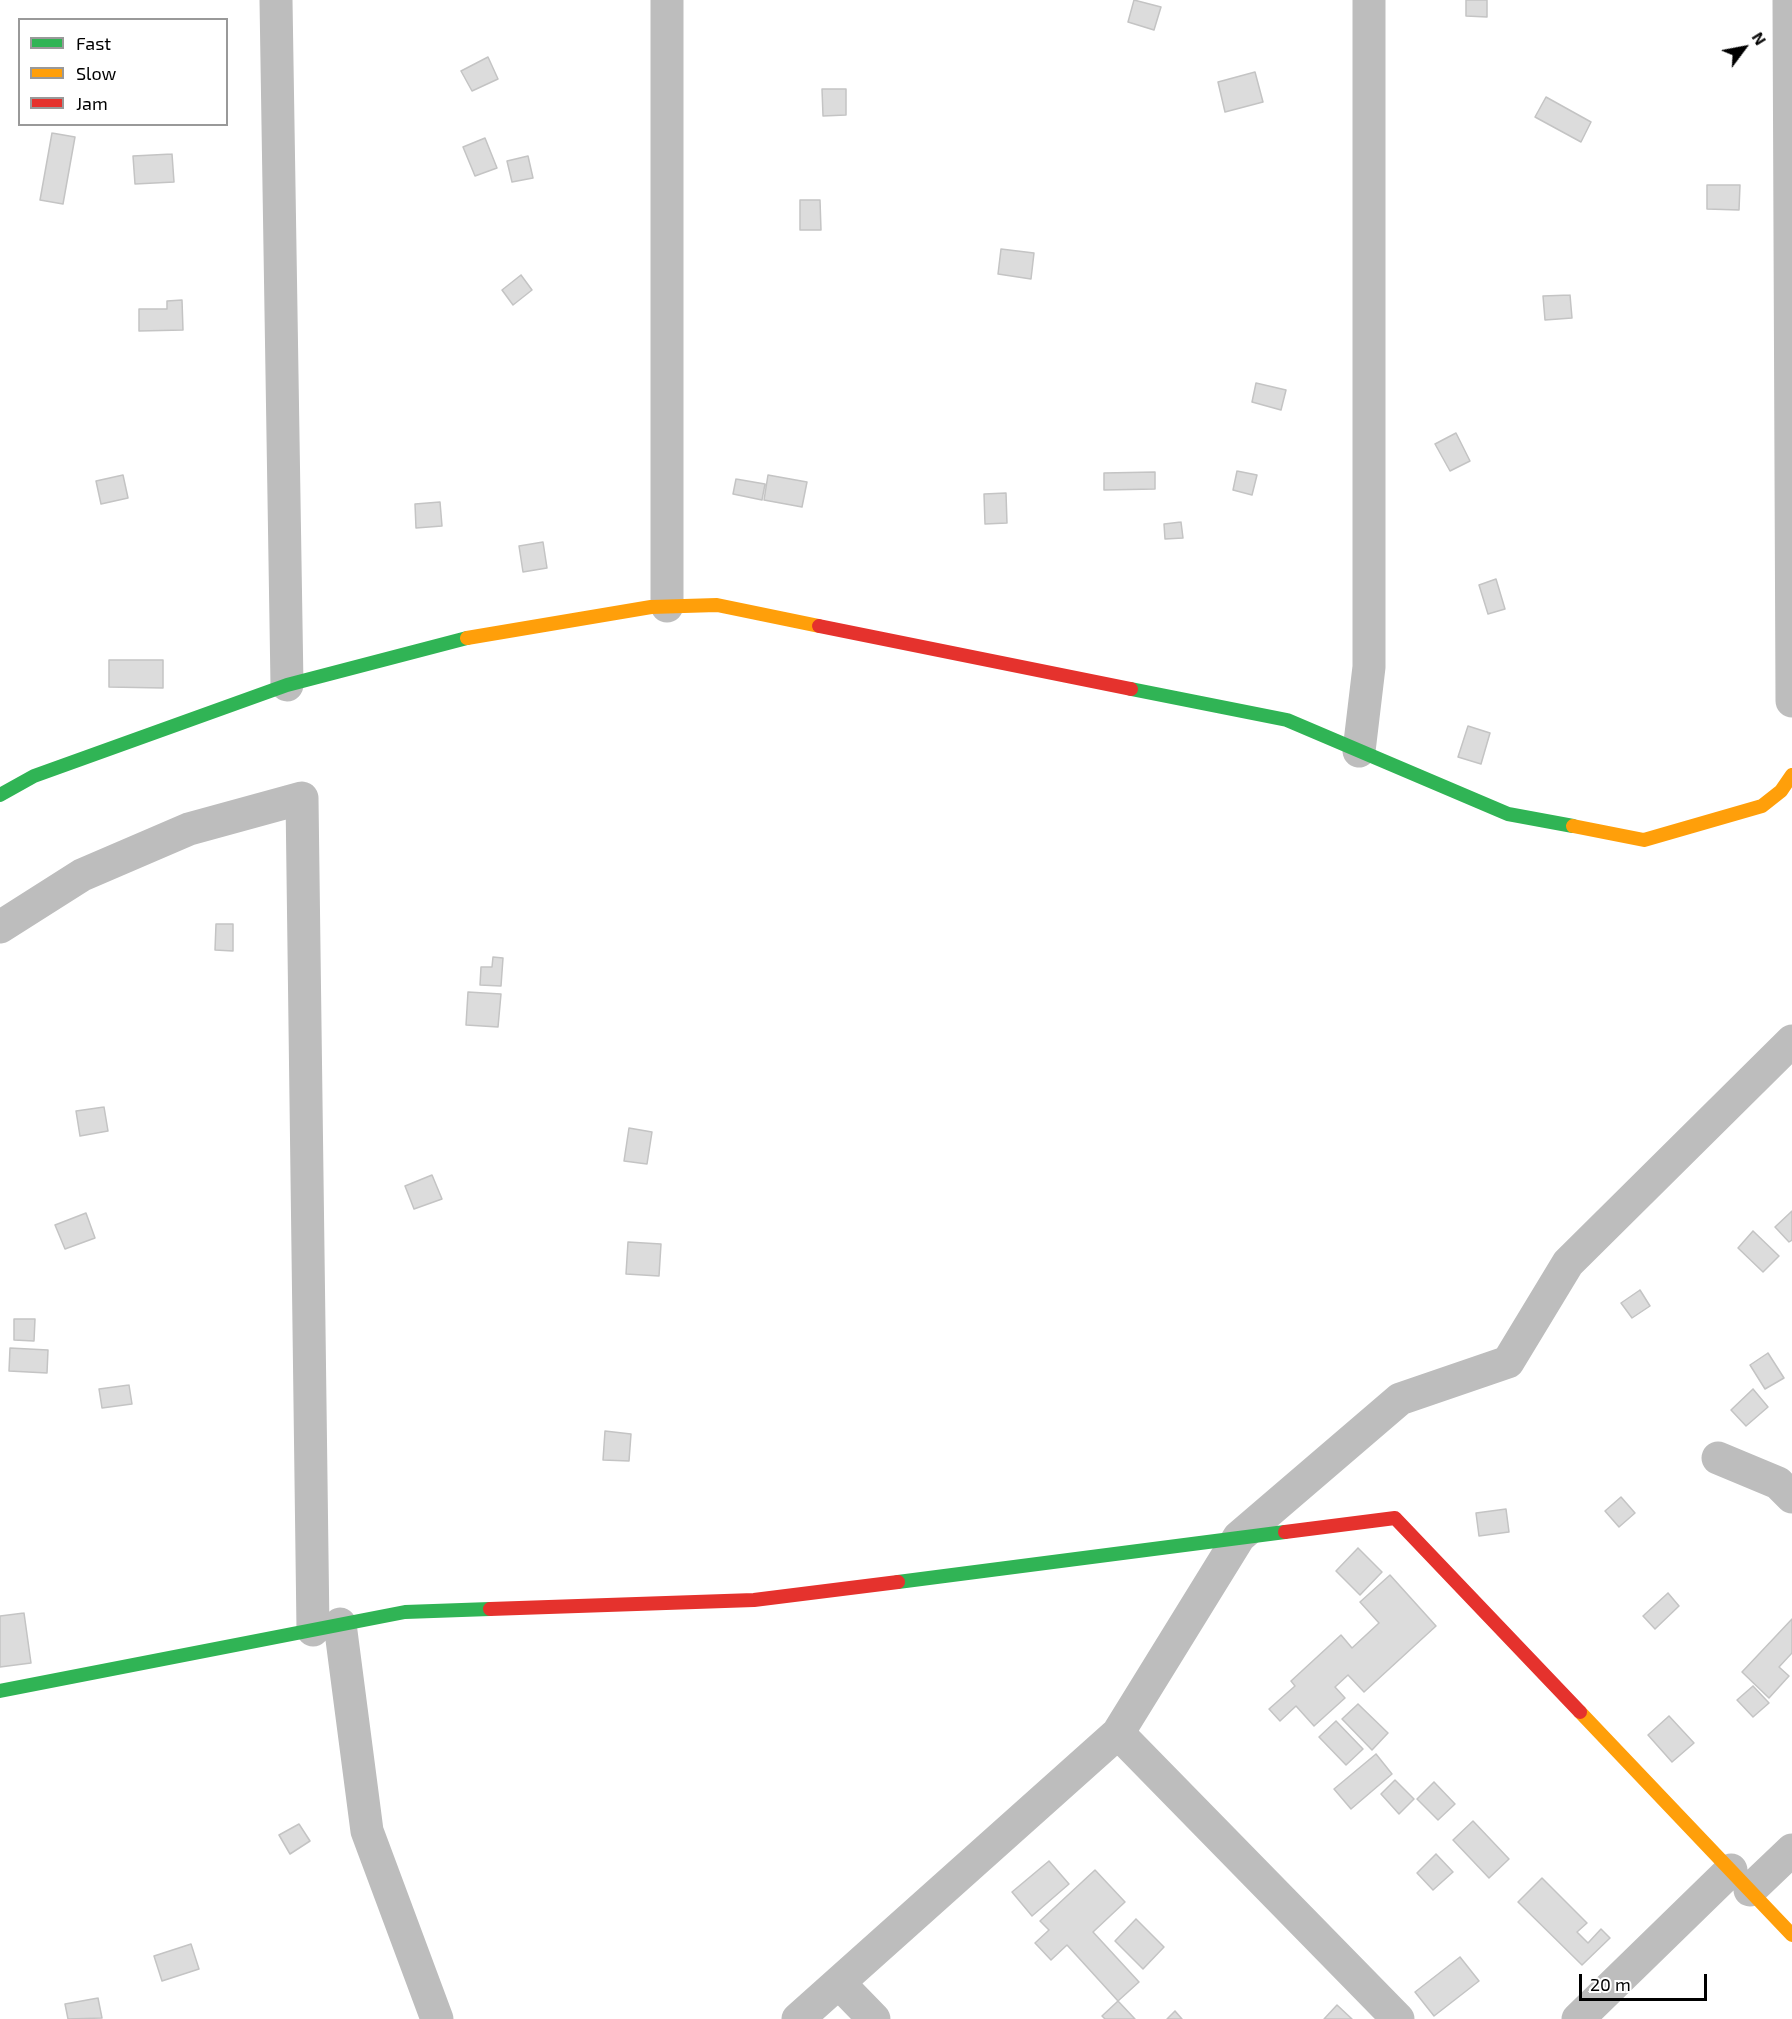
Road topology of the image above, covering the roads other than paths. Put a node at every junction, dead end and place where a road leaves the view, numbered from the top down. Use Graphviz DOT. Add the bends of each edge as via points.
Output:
graph roads {
  1 [pos="276,0"];
  2 [pos="667,0"];
  3 [pos="1369,0"];
  4 [pos="1789,0"];
  5 [pos="667,606"];
  6 [pos="287,685"];
  7 [pos="1792,701"];
  8 [pos="1359,751"];
  9 [pos="1792,775"];
  10 [pos="0,795"];
  11 [pos="0,927"];
  12 [pos="1792,1041"];
  13 [pos="1718,1458"];
  14 [pos="1792,1497"];
  15 [pos="1239,1537"];
  16 [pos="326,1627"];
  17 [pos="0,1691"];
  18 [pos="1118,1733"];
  19 [pos="1792,1851"];
  20 [pos="1740,1880"];
  21 [pos="1792,1935"];
  22 [pos="839,1983"];
  23 [pos="438,2019"];
  24 [pos="798,2019"];
  25 [pos="874,2019"];
  26 [pos="1398,2019"];
  27 [pos="1578,2019"];
  1 -- 6 [label="street"];
  2 -- 5 [label="street"];
  3 -- 8 [label="street" via="1369,667"];
  4 -- 7 [label="street"];
  5 -- 6 [label="street" via="446,642"];
  5 -- 8 [label="street" via="717,605 1287,720"];
  6 -- 10 [label="street" via="34,776"];
  8 -- 9 [label="street" via="1508,814 1644,840 1762,807"];
  11 -- 16 [label="street" via="82,875 189,829 302,798"];
  12 -- 15 [label="street" via="1568,1263 1508,1362 1400,1399"];
  13 -- 14 [label="street" via="1778,1483"];
  15 -- 16 [label="street" via="754,1600 405,1612"];
  15 -- 18 [label="street"];
  15 -- 20 [label="street" via="1395,1518"];
  16 -- 17 [label="street"];
  16 -- 23 [label="street" via="367,1831"];
  18 -- 22 [label="street"];
  18 -- 26 [label="street"];
  19 -- 20 [label="street"];
  20 -- 21 [label="street"];
  20 -- 27 [label="street"];
  22 -- 24 [label="street"];
  22 -- 25 [label="street"];
}
